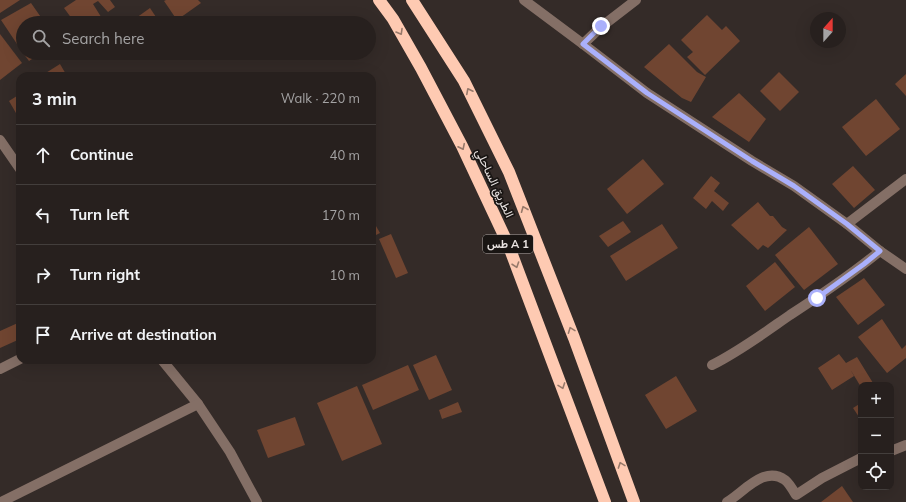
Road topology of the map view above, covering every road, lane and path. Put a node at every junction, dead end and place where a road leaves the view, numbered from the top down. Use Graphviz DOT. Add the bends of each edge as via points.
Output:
graph roads {
  1 [pos="379,0"];
  2 [pos="412,0"];
  3 [pos="524,0"];
  4 [pos="636,0"];
  5 [pos="583,44"];
  6 [pos="0,140"];
  7 [pos="16,162"];
  8 [pos="906,179"];
  9 [pos="847,224"];
  10 [pos="880,251"];
  11 [pos="906,269"];
  12 [pos="16,361"];
  13 [pos="165,364"];
  14 [pos="712,365"];
  15 [pos="0,369"];
  16 [pos="198,404"];
  17 [pos="906,445"];
  18 [pos="894,450"];
  19 [pos="858,460"];
  20 [pos="797,499"];
  21 [pos="1,502"];
  22 [pos="257,502"];
  23 [pos="605,502"];
  24 [pos="634,502"];
  25 [pos="727,502"];
  1 -- 23 [label="highway, الطريق الساحلي / طس A 1, one-way" via="421,68 462,146 508,244"];
  24 -- 2 [label="highway, الطريق الساحلي / طس A 1, one-way" via="509,172 464,81"];
  3 -- 5 [label="street"];
  4 -- 5 [label="street" via="601,26"];
  5 -- 9 [label="street" via="647,93 794,186"];
  6 -- 7 [label="street"];
  8 -- 9 [label="street"];
  9 -- 10 [label="street"];
  10 -- 11 [label="street"];
  10 -- 14 [label="street" via="817,298 735,353"];
  12 -- 15 [label="street"];
  13 -- 16 [label="street"];
  16 -- 21 [label="street"];
  16 -- 22 [label="street" via="230,452"];
  17 -- 18 [label="street"];
  19 -- 20 [label="street" via="822,478"];
  20 -- 25 [label="street" via="785,480 771,475 759,478"];
}
